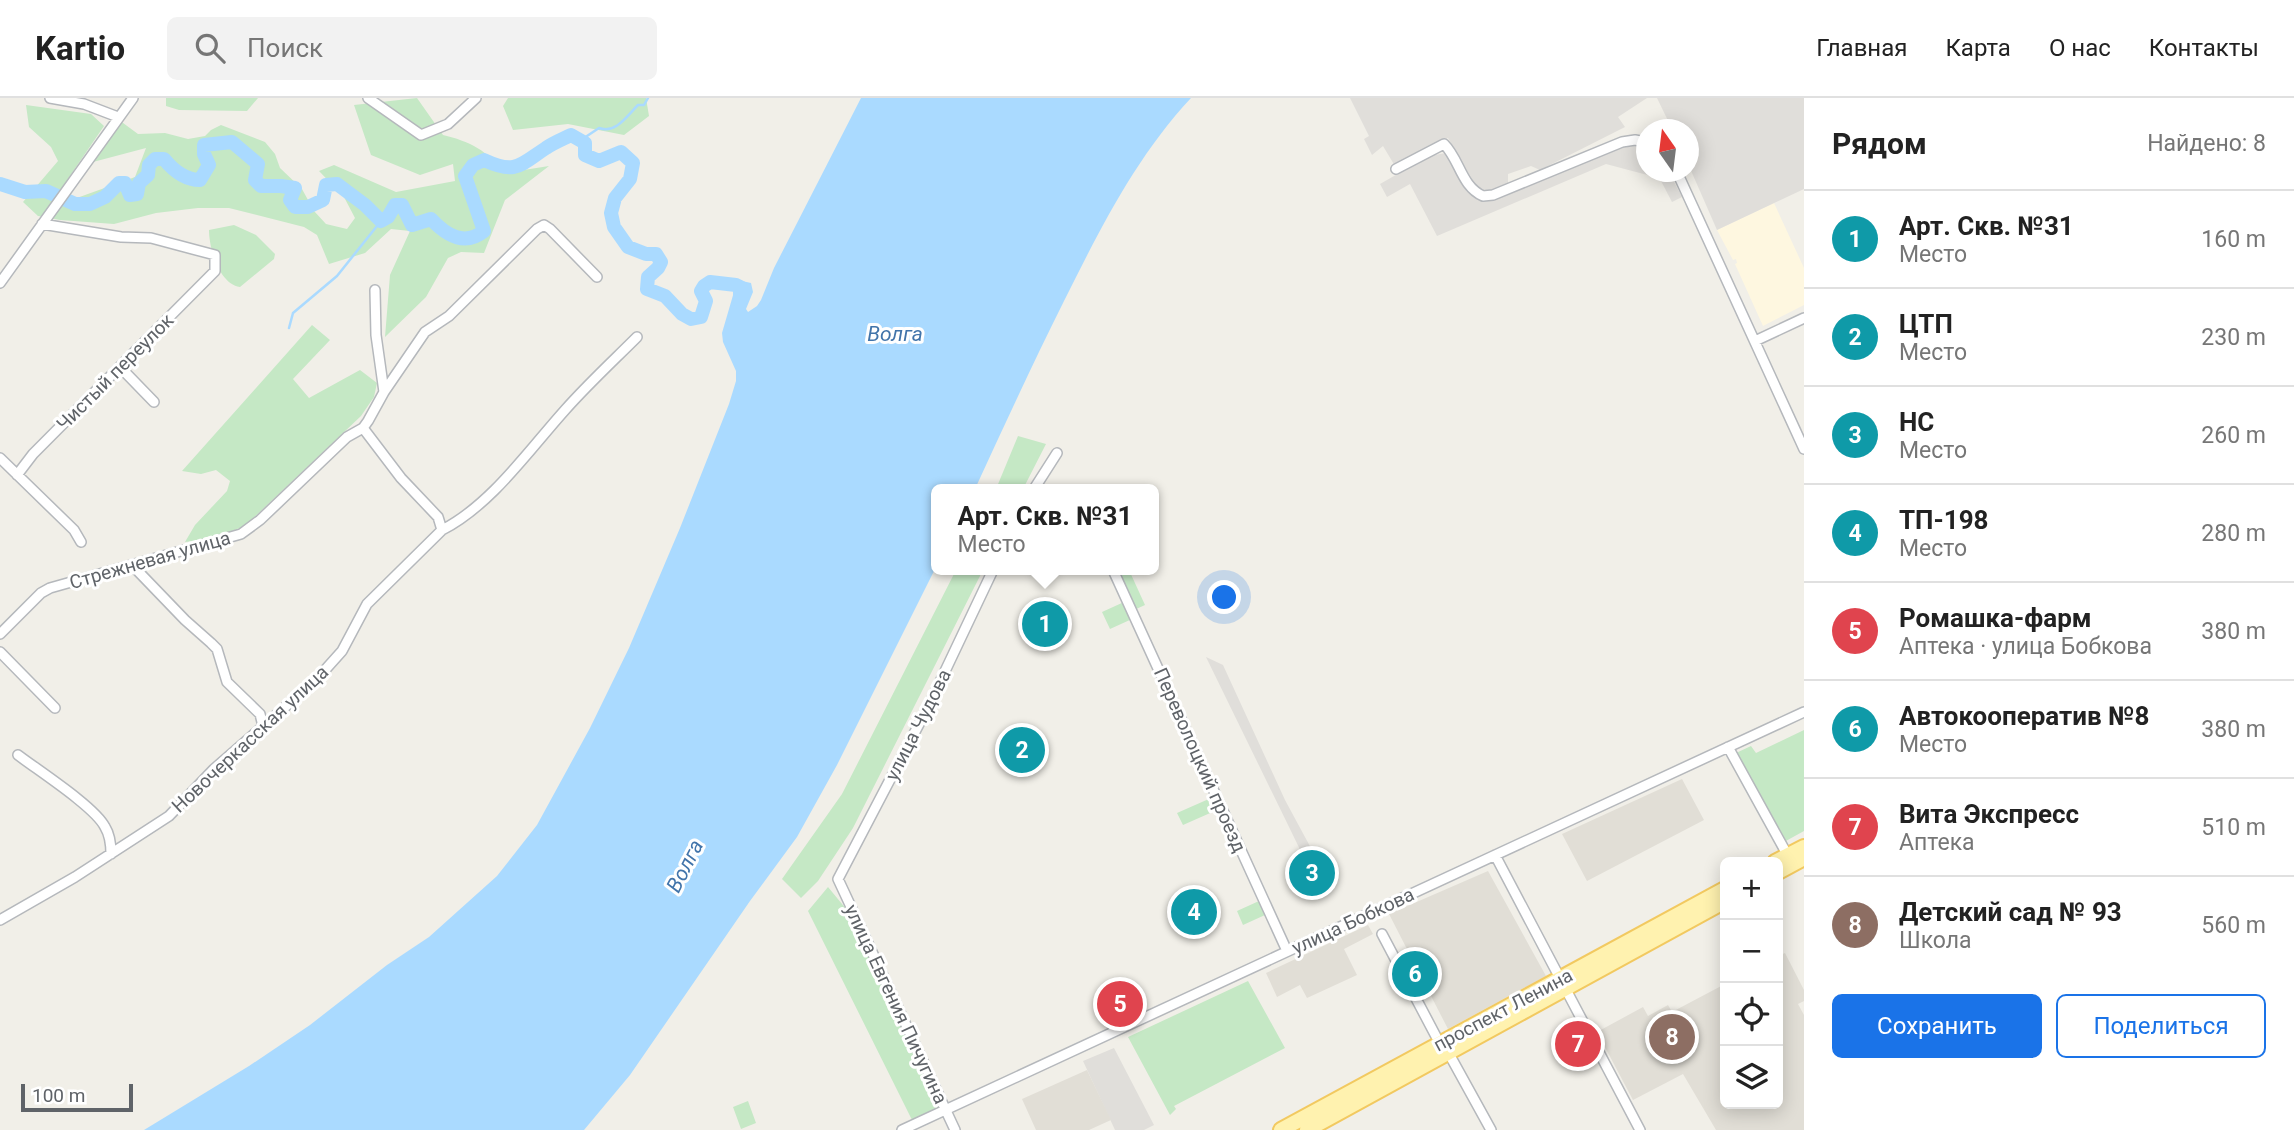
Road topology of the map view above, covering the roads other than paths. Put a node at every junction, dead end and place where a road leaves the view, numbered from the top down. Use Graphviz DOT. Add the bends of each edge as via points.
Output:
graph roads {
  1 [pos="50,98"];
  2 [pos="133,98"];
  3 [pos="368,98"];
  4 [pos="475,98"];
  5 [pos="118,117"];
  6 [pos="1636,142"];
  7 [pos="1396,169"];
  8 [pos="1682,182"];
  9 [pos="41,224"];
  10 [pos="597,277"];
  11 [pos="0,283"];
  12 [pos="375,290"];
  13 [pos="1804,318"];
  14 [pos="637,337"];
  15 [pos="1755,341"];
  16 [pos="120,367"];
  17 [pos="384,392"];
  18 [pos="154,402"];
  19 [pos="363,428"];
  20 [pos="1804,449"];
  21 [pos="1057,453"];
  22 [pos="0,458"];
  23 [pos="17,475"];
  24 [pos="1038,484"];
  25 [pos="442,530"];
  26 [pos="81,542"];
  27 [pos="132,565"];
  28 [pos="991,575"];
  29 [pos="1115,575"];
  30 [pos="0,634"];
  31 [pos="0,652"];
  32 [pos="55,708"];
  33 [pos="1804,712"];
  34 [pos="264,726"];
  35 [pos="1728,747"];
  36 [pos="18,755"];
  37 [pos="1804,847"];
  38 [pos="111,854"];
  39 [pos="1495,855"];
  40 [pos="1778,857"];
  41 [pos="1804,858"];
  42 [pos="1783,864"];
  43 [pos="1783,865"];
  44 [pos="838,878"];
  45 [pos="1720,893"];
  46 [pos="1720,904"];
  47 [pos="0,920"];
  48 [pos="1382,933"];
  49 [pos="1287,951"];
  50 [pos="1563,983"];
  51 [pos="1445,1045"];
  52 [pos="946,1110"];
  53 [pos="902,1130"];
  54 [pos="955,1130"];
  55 [pos="1281,1130"];
  56 [pos="1307,1130"];
  57 [pos="1491,1130"];
  58 [pos="1640,1130"];
  1 -- 5 [label="street"];
  2 -- 5 [label="street"];
  3 -- 4 [label="street" via="421,135 448,124"];
  5 -- 9 [label="street"];
  6 -- 7 [label="street" via="1622,142 1493,195 1483,196 1468,185 1444,144"];
  8 -- 15 [label="street"];
  9 -- 11 [label="street"];
  9 -- 16 [label="street, Чистый переулок" via="151,238 215,255 215,271"];
  10 -- 17 [label="street" via="544,225 449,316 425,332"];
  12 -- 17 [label="street"];
  13 -- 15 [label="street"];
  14 -- 25 [label="street, Новочеркасская улица" via="491,492"];
  15 -- 20 [label="street"];
  16 -- 18 [label="street"];
  16 -- 23 [label="street, Чистый переулок"];
  17 -- 19 [label="street"];
  19 -- 25 [label="street" via="438,517"];
  19 -- 27 [label="street, Стрежневая улица" via="347,437 241,534"];
  21 -- 24 [label="street"];
  22 -- 23 [label="street"];
  23 -- 26 [label="street"];
  25 -- 34 [label="street, Новочеркасская улица" via="367,604 342,651 316,680"];
  27 -- 30 [label="street, Стрежневая улица" via="50,588"];
  27 -- 34 [label="street" via="217,649 227,682 260,714"];
  28 -- 44 [label="street, улица Чудова"];
  29 -- 49 [label="street, Переволоцкий проезд"];
  31 -- 32 [label="street"];
  33 -- 35 [label="street, улица Бобкова"];
  34 -- 38 [label="street, Новочеркасская улица" via="169,816"];
  35 -- 39 [label="street, улица Бобкова"];
  35 -- 40 [label="street"];
  36 -- 38 [label="street" via="101,820"];
  37 -- 42 [label="main road"];
  38 -- 47 [label="street, Новочеркасская улица"];
  39 -- 49 [label="street, улица Бобкова"];
  39 -- 50 [label="street"];
  41 -- 43 [label="main road"];
  44 -- 52 [label="street, улица Евгения Пичугина"];
  45 -- 50 [label="main road, проспект Ленина"];
  46 -- 50 [label="main road, проспект Ленина"];
  48 -- 51 [label="street"];
  49 -- 52 [label="street, улица Бобкова"];
  50 -- 51 [label="main road, проспект Ленина"];
  50 -- 58 [label="street"];
  51 -- 55 [label="main road, проспект Ленина"];
  51 -- 56 [label="main road, проспект Ленина"];
  51 -- 57 [label="street"];
  52 -- 53 [label="street, улица Бобкова"];
  52 -- 54 [label="street, улица Евгения Пичугина"];
}
